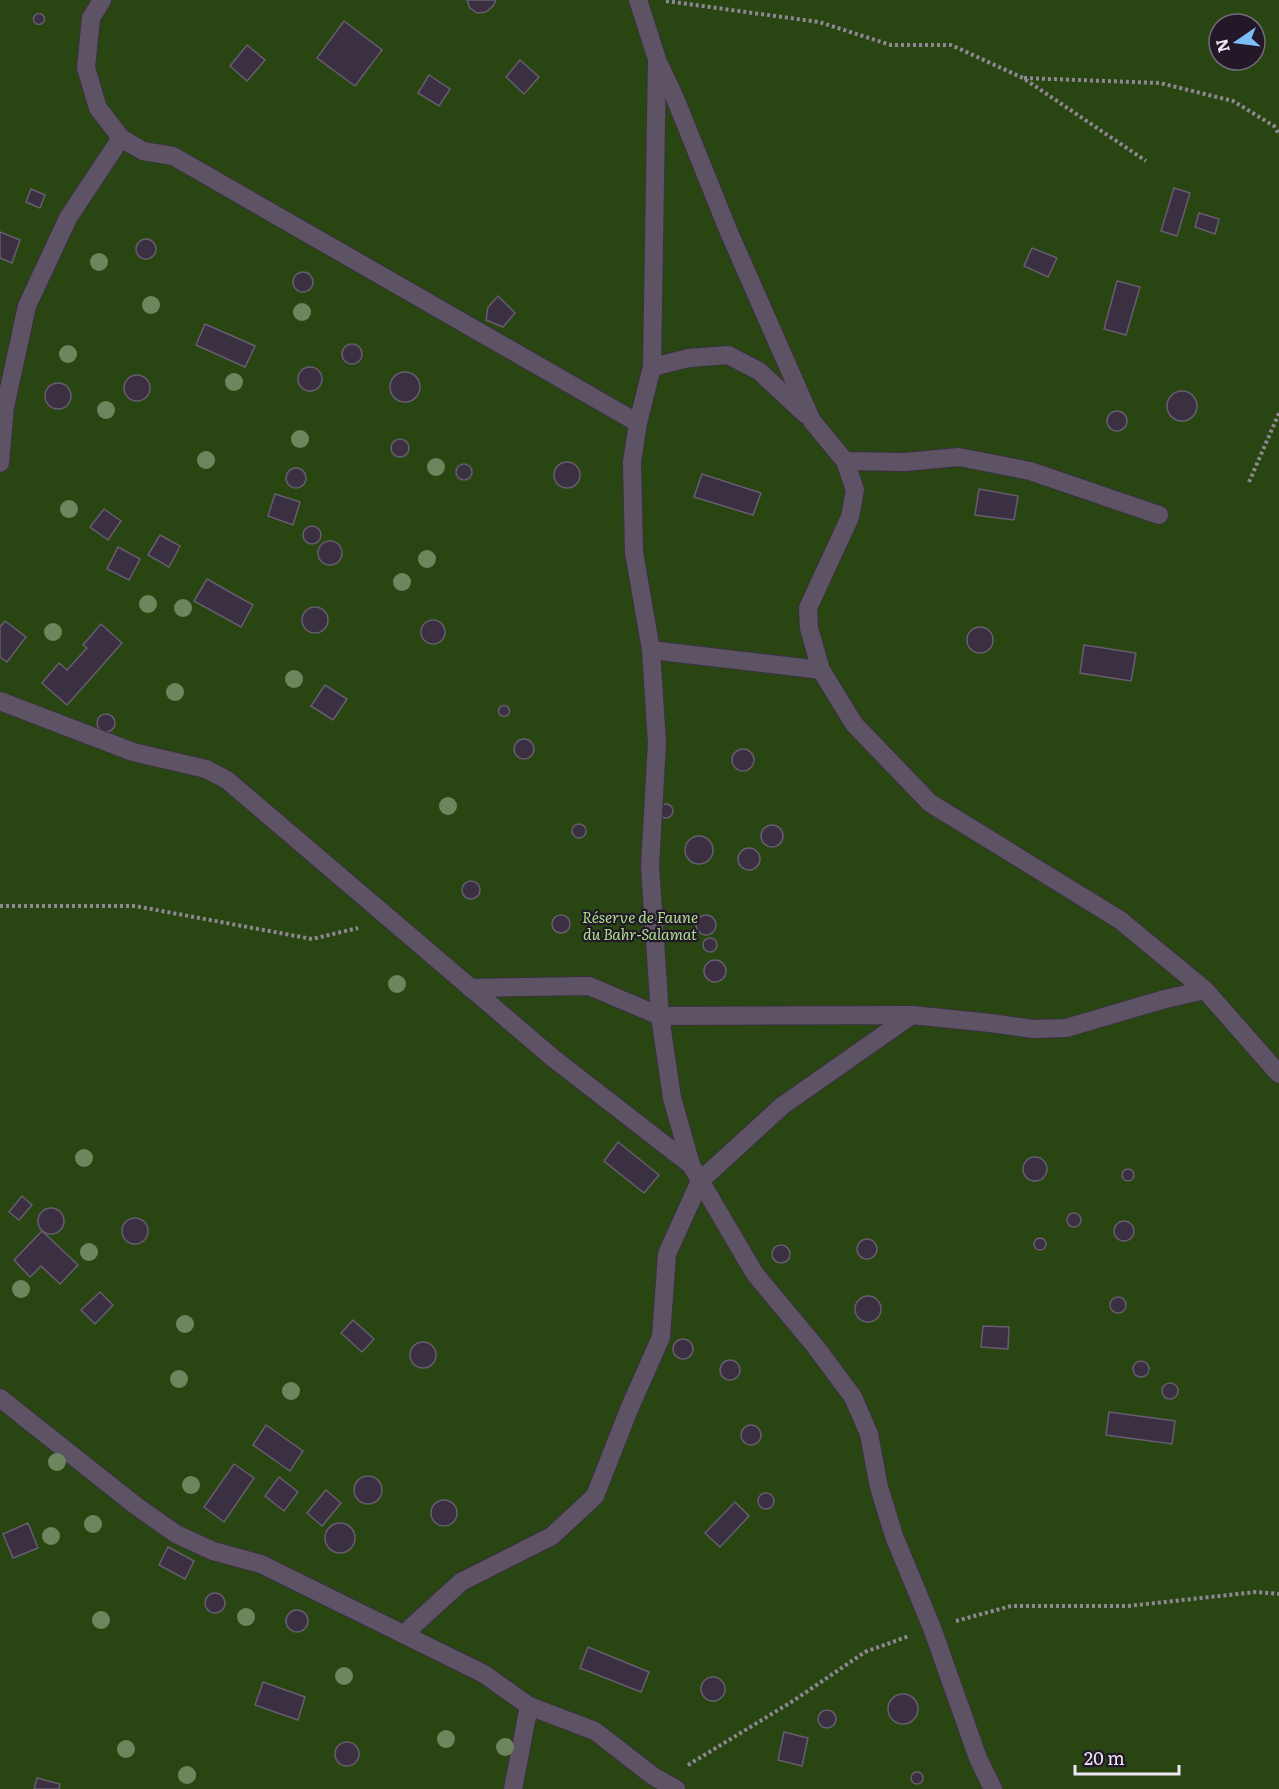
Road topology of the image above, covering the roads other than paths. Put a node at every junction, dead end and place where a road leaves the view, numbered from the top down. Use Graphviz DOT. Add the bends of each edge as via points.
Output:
graph roads {
  1 [pos="102,0"];
  2 [pos="638,0"];
  3 [pos="657,59"];
  4 [pos="121,138"];
  5 [pos="652,367"];
  6 [pos="812,422"];
  7 [pos="638,423"];
  8 [pos="845,460"];
  9 [pos="0,463"];
  10 [pos="1159,515"];
  11 [pos="651,650"];
  12 [pos="821,670"];
  13 [pos="0,701"];
  14 [pos="470,988"];
  15 [pos="1205,990"];
  16 [pos="912,1015"];
  17 [pos="660,1016"];
  18 [pos="1279,1074"];
  19 [pos="696,1173"];
  20 [pos="0,1398"];
  21 [pos="404,1634"];
  22 [pos="529,1706"];
  23 [pos="513,1789"];
  24 [pos="676,1789"];
  25 [pos="993,1789"];
  1 -- 4 [label="street" via="91,18 86,68 98,108"];
  2 -- 3 [label="street"];
  3 -- 5 [label="street"];
  3 -- 6 [label="street"];
  4 -- 7 [label="street" via="143,151 172,156"];
  4 -- 9 [label="street" via="68,218 27,306 5,407"];
  5 -- 6 [label="street" via="689,358 728,355 759,371"];
  5 -- 7 [label="street"];
  6 -- 8 [label="street"];
  7 -- 11 [label="street" via="632,462 634,552"];
  8 -- 10 [label="street" via="905,462 958,457 1030,471"];
  8 -- 12 [label="street" via="855,490 850,517 808,608 809,628"];
  11 -- 12 [label="street"];
  11 -- 17 [label="street" via="657,743 650,866"];
  12 -- 15 [label="street" via="854,724 930,803 1120,920"];
  13 -- 14 [label="street" via="133,752 206,769 227,780"];
  14 -- 17 [label="street" via="589,986"];
  14 -- 19 [label="street"];
  15 -- 16 [label="street" via="1066,1028 1034,1029"];
  15 -- 18 [label="street"];
  16 -- 17 [label="street"];
  16 -- 19 [label="street" via="782,1106"];
  17 -- 19 [label="street" via="672,1098"];
  19 -- 21 [label="street" via="667,1254 661,1338 595,1496 552,1536 461,1582"];
  19 -- 25 [label="street" via="755,1274 853,1398 869,1434 894,1536"];
  20 -- 21 [label="street" via="176,1534 213,1551 261,1564"];
  21 -- 22 [label="street" via="484,1674"];
  22 -- 23 [label="street"];
  22 -- 24 [label="street" via="595,1731"];
}
